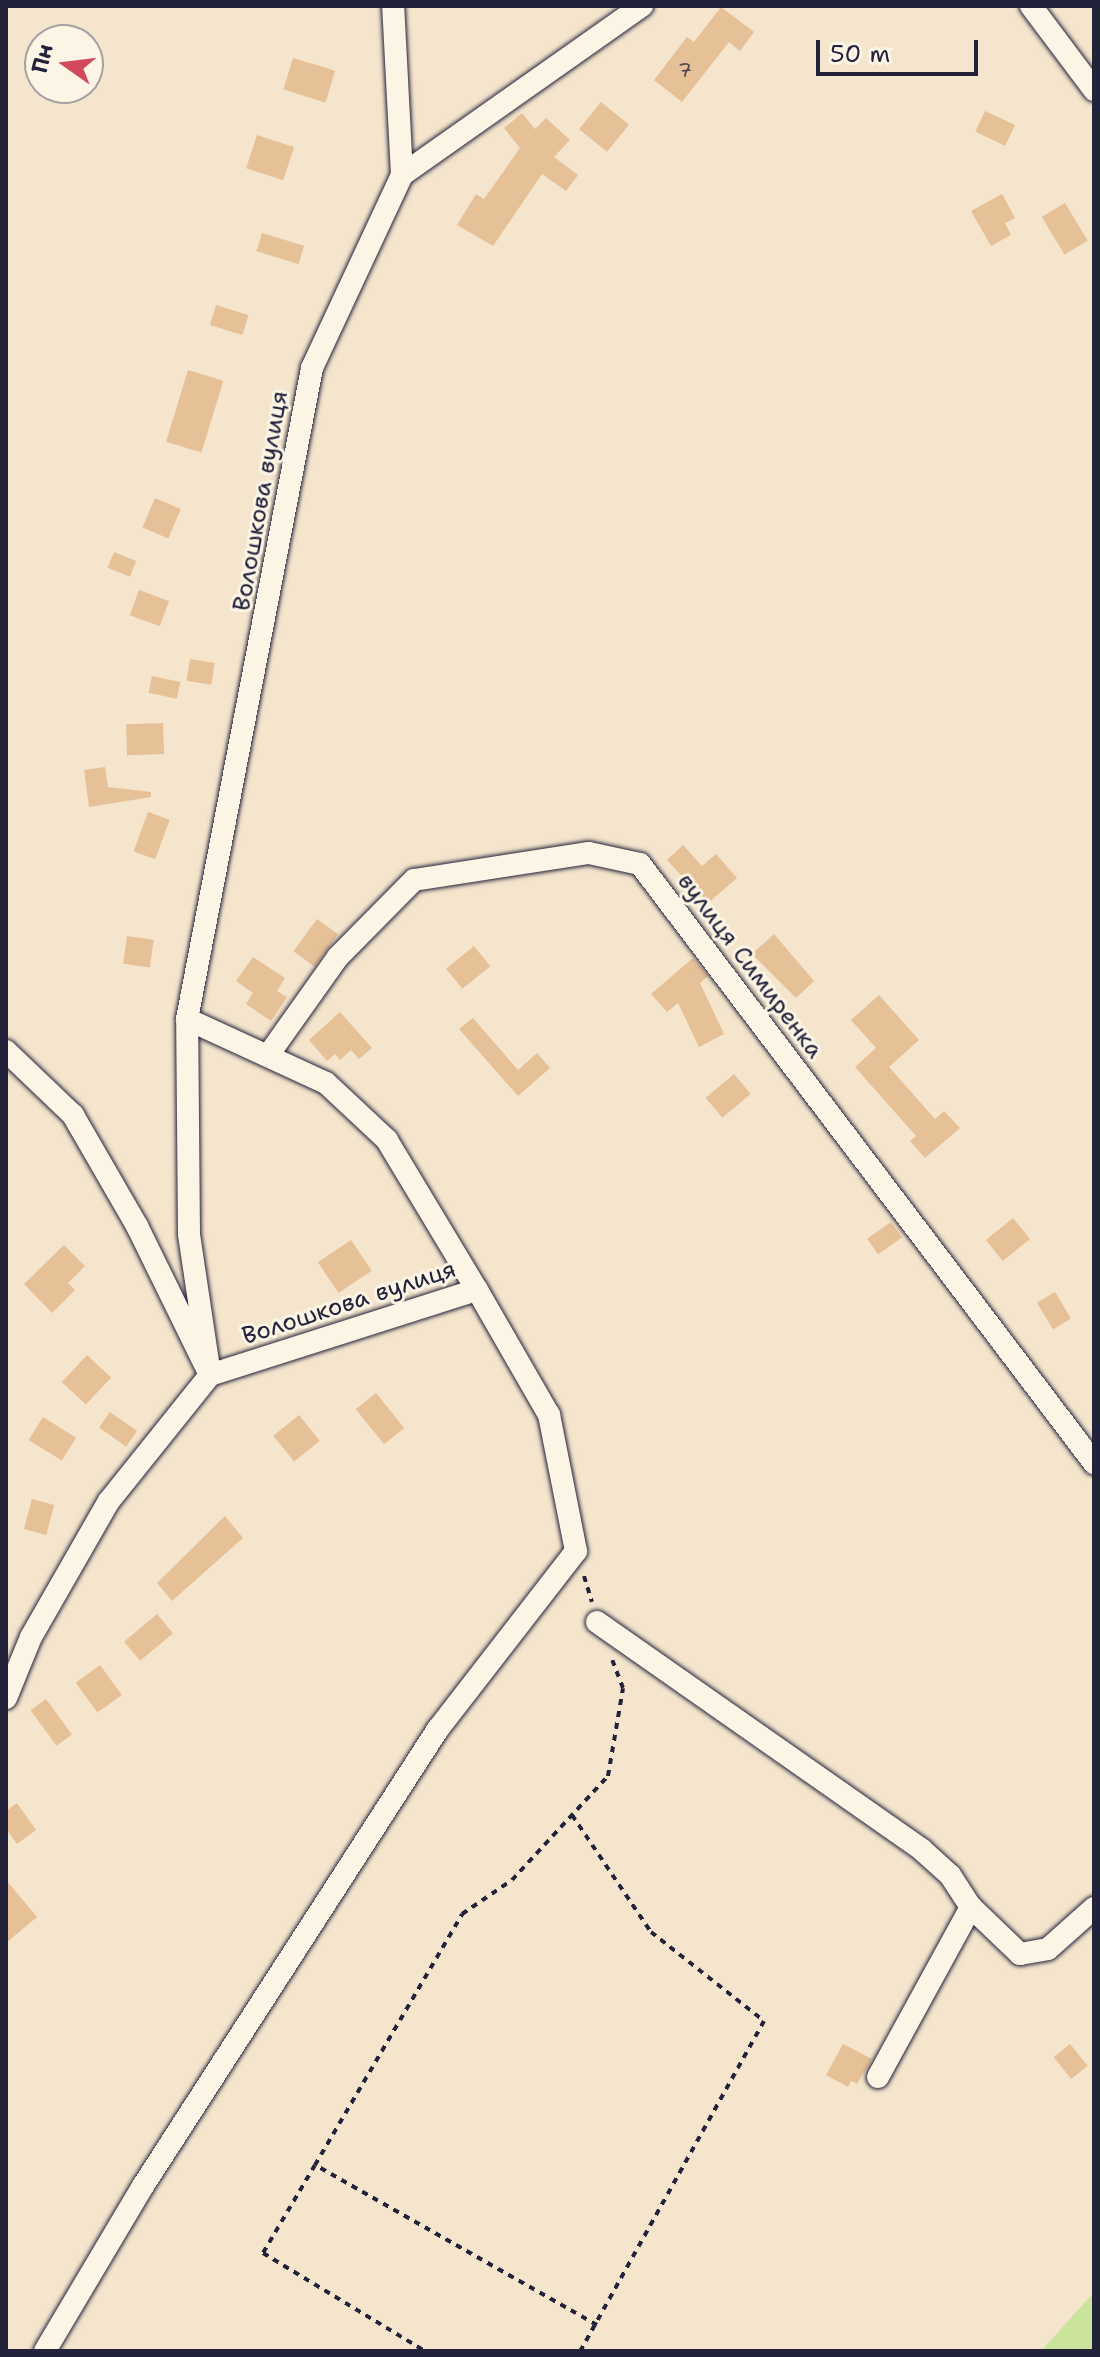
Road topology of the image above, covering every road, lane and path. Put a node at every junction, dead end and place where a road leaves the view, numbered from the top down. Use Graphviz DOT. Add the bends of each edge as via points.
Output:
graph roads {
  1 [pos="393,6"];
  2 [pos="642,6"];
  3 [pos="1031,6"];
  4 [pos="1094,90"];
  5 [pos="402,175"];
  6 [pos="187,1019"];
  7 [pos="6,1051"];
  8 [pos="269,1054"];
  9 [pos="477,1290"];
  10 [pos="210,1375"];
  11 [pos="1094,1463"];
  12 [pos="576,1551"];
  13 [pos="597,1622"];
  14 [pos="6,1698"];
  15 [pos="572,1815"];
  16 [pos="971,1907"];
  17 [pos="1094,1908"];
  18 [pos="878,2077"];
  19 [pos="315,2165"];
  20 [pos="597,2325"];
  21 [pos="45,2351"];
  22 [pos="425,2351"];
  23 [pos="580,2351"];
  1 -- 5 [label="street, Волошкова вулиця"];
  2 -- 5 [label="street"];
  3 -- 4 [label="street"];
  5 -- 6 [label="street, Волошкова вулиця" via="312,368"];
  6 -- 8 [label="street, Волошкова вулиця"];
  6 -- 10 [label="street, Волошкова вулиця" via="189,1234"];
  7 -- 10 [label="street" via="73,1115 137,1226"];
  8 -- 9 [label="street, Волошкова вулиця" via="326,1083 387,1140"];
  8 -- 11 [label="street, вулиця Симиренка" via="338,957 414,880 589,853 640,864"];
  9 -- 10 [label="street, Волошкова вулиця"];
  9 -- 12 [label="street" via="549,1415"];
  10 -- 14 [label="street" via="109,1501 31,1637"];
  12 -- 13 [label="path"];
  12 -- 21 [label="street" via="438,1729 143,2186"];
  13 -- 15 [label="path" via="623,1688 608,1776"];
  13 -- 16 [label="street" via="921,1849 950,1875"];
  15 -- 19 [label="path" via="512,1880 462,1914"];
  15 -- 20 [label="path" via="651,1932 764,2021"];
  16 -- 17 [label="street" via="1020,1954 1048,1949"];
  16 -- 18 [label="street"];
  19 -- 20 [label="path"];
  19 -- 22 [label="path" via="263,2253"];
  20 -- 23 [label="path"];
}
